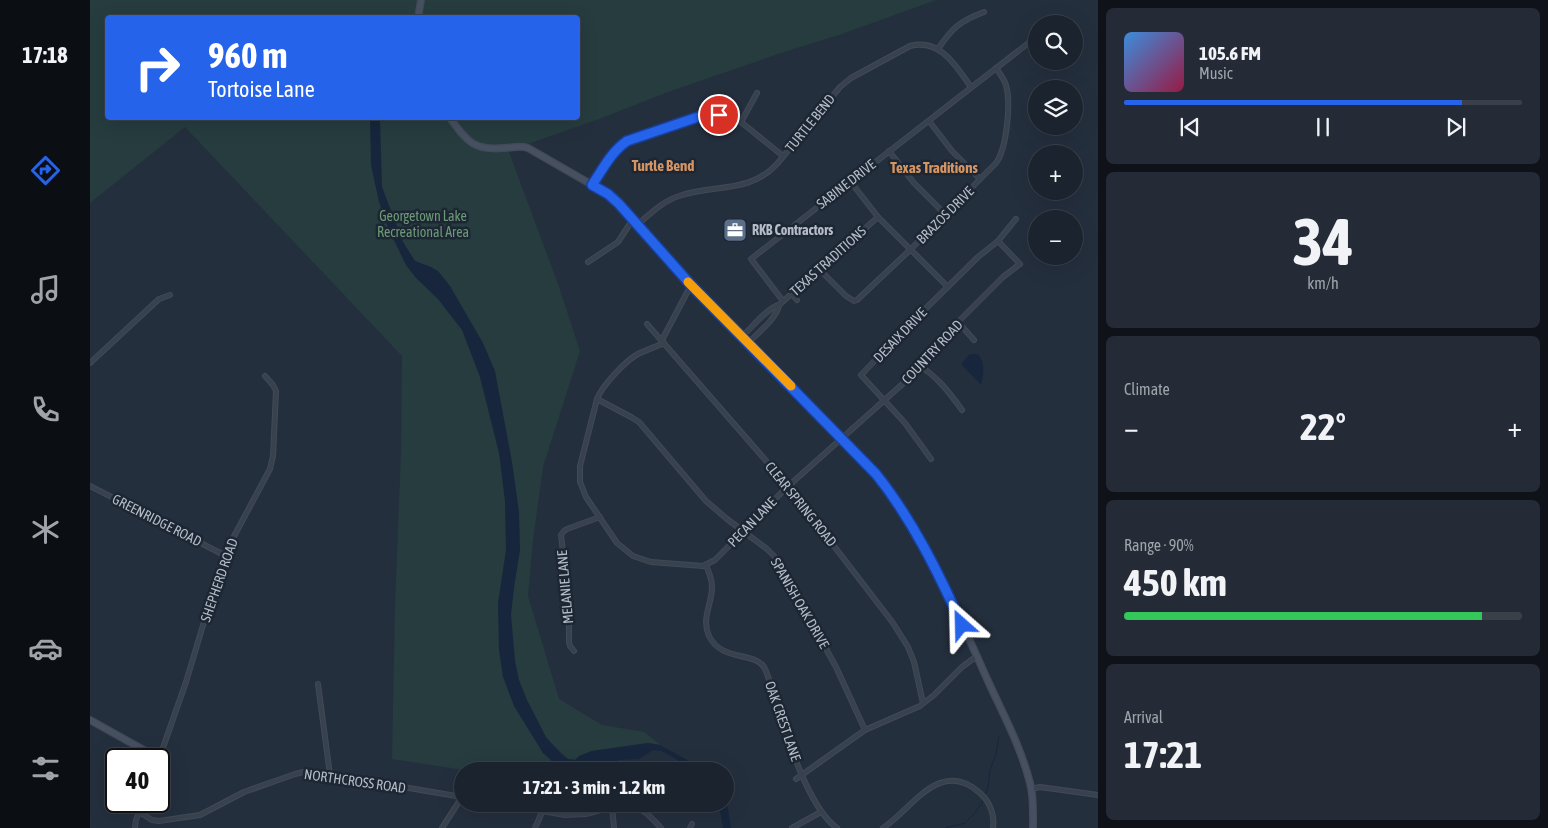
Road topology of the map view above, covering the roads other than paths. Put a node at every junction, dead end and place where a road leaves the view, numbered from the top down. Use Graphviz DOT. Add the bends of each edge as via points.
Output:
graph roads {
  1 [pos="420,0"];
  2 [pos="984,12"];
  3 [pos="418,15"];
  4 [pos="1028,43"];
  5 [pos="938,49"];
  6 [pos="996,68"];
  7 [pos="971,87"];
  8 [pos="758,92"];
  9 [pos="452,120"];
  10 [pos="929,121"];
  11 [pos="741,122"];
  12 [pos="889,151"];
  13 [pos="783,156"];
  14 [pos="980,179"];
  15 [pos="850,181"];
  16 [pos="592,185"];
  17 [pos="945,214"];
  18 [pos="878,217"];
  19 [pos="1016,219"];
  20 [pos="635,222"];
  21 [pos="998,241"];
  22 [pos="910,250"];
  23 [pos="588,262"];
  24 [pos="819,269"];
  25 [pos="691,285"];
  26 [pos="948,287"];
  27 [pos="792,294"];
  28 [pos="170,295"];
  29 [pos="797,300"];
  30 [pos="783,301"];
  31 [pos="779,305"];
  32 [pos="958,322"];
  33 [pos="647,324"];
  34 [pos="742,337"];
  35 [pos="974,340"];
  36 [pos="663,342"];
  37 [pos="748,343"];
  38 [pos="90,363"];
  39 [pos="918,365"];
  40 [pos="265,376"];
  41 [pos="597,398"];
  42 [pos="885,399"];
  43 [pos="962,410"];
  44 [pos="843,439"];
  45 [pos="931,459"];
  46 [pos="90,486"];
  47 [pos="788,486"];
  48 [pos="600,517"];
  49 [pos="743,532"];
  50 [pos="224,555"];
  51 [pos="706,565"];
  52 [pos="574,652"];
  53 [pos="977,656"];
  54 [pos="318,684"];
  55 [pos="923,703"];
  56 [pos="90,720"];
  57 [pos="866,730"];
  58 [pos="138,748"];
  59 [pos="163,748"];
  60 [pos="330,774"];
  61 [pos="803,775"];
  62 [pos="796,779"];
  63 [pos="1031,789"];
  64 [pos="1098,795"];
  65 [pos="454,796"];
  66 [pos="454,809"];
  67 [pos="541,812"];
  68 [pos="551,812"];
  69 [pos="592,812"];
  70 [pos="613,812"];
  71 [pos="645,812"];
  72 [pos="821,812"];
  73 [pos="139,813"];
  74 [pos="141,813"];
  75 [pos="135,828"];
  76 [pos="442,828"];
  77 [pos="535,828"];
  78 [pos="614,828"];
  79 [pos="661,828"];
  80 [pos="792,828"];
  81 [pos="837,828"];
  82 [pos="882,828"];
  83 [pos="993,828"];
  84 [pos="1033,828"];
  1 -- 3 [label="street"];
  2 -- 5 [label="street" via="958,25"];
  4 -- 6 [label="street, SABINE DRIVE"];
  5 -- 7 [label="street" via="950,59"];
  5 -- 13 [label="street, TURTLE BEND" via="922,44 910,46 846,82"];
  6 -- 7 [label="street, SABINE DRIVE"];
  6 -- 14 [label="street, BRAZOS DRIVE" via="1008,94 1004,145 1001,157"];
  7 -- 10 [label="street, SABINE DRIVE"];
  8 -- 11 [label="street"];
  9 -- 16 [label="street" via="474,145 495,149 528,148"];
  10 -- 12 [label="street, SABINE DRIVE"];
  10 -- 14 [label="street" via="952,151"];
  11 -- 13 [label="street"];
  11 -- 16 [label="street" via="723,115 705,115 627,141 611,155"];
  12 -- 15 [label="street, SABINE DRIVE"];
  12 -- 17 [label="street" via="914,183"];
  13 -- 20 [label="street, TURTLE BEND" via="772,169 754,181 680,196"];
  14 -- 17 [label="street, BRAZOS DRIVE"];
  15 -- 18 [label="street"];
  15 -- 30 [label="street, SABINE DRIVE" via="751,259"];
  16 -- 20 [label="street" via="614,200"];
  17 -- 22 [label="street, BRAZOS DRIVE"];
  18 -- 22 [label="street"];
  18 -- 24 [label="street, TEXAS TRADITIONS"];
  19 -- 21 [label="street, DESAIX DRIVE"];
  20 -- 23 [label="street, TURTLE BEND" via="618,242"];
  20 -- 25 [label="street"];
  21 -- 26 [label="street, DESAIX DRIVE" via="978,256"];
  21 -- 32 [label="street, COUNTRY ROAD" via="1020,264"];
  22 -- 24 [label="street, BRAZOS DRIVE" via="854,301"];
  22 -- 26 [label="street"];
  24 -- 27 [label="street, TEXAS TRADITIONS"];
  25 -- 34 [label="street"];
  25 -- 36 [label="street"];
  26 -- 42 [label="street, DESAIX DRIVE" via="862,375"];
  27 -- 29 [label="street"];
  27 -- 30 [label="street, TEXAS TRADITIONS"];
  28 -- 38 [label="street" via="159,299"];
  30 -- 31 [label="street, TEXAS TRADITIONS"];
  31 -- 34 [label="street, TEXAS TRADITIONS"];
  31 -- 37 [label="street, TEXAS TRADITIONS" via="772,318"];
  32 -- 35 [label="street"];
  32 -- 39 [label="street, COUNTRY ROAD"];
  33 -- 36 [label="street, CLEAR SPRING ROAD"];
  34 -- 37 [label="street"];
  36 -- 41 [label="street" via="630,360 603,387"];
  36 -- 47 [label="street, CLEAR SPRING ROAD"];
  37 -- 44 [label="street"];
  39 -- 42 [label="street, COUNTRY ROAD" via="907,380"];
  39 -- 43 [label="street" via="937,379"];
  40 -- 50 [label="street, SHEPHERD ROAD" via="276,391 271,462"];
  41 -- 48 [label="street" via="580,476 583,491"];
  41 -- 49 [label="street, SPANISH OAK DRIVE" via="639,422 706,501"];
  42 -- 44 [label="street, COUNTRY ROAD"];
  42 -- 45 [label="street, DESAIX DRIVE"];
  44 -- 47 [label="street, PECAN LANE"];
  44 -- 53 [label="street" via="876,474 907,518"];
  46 -- 50 [label="street, GREENRIDGE ROAD"];
  47 -- 49 [label="street, PECAN LANE"];
  47 -- 55 [label="street, CLEAR SPRING ROAD" via="901,634 914,662"];
  48 -- 51 [label="street" via="617,542 634,556 650,562"];
  48 -- 52 [label="street, MELANIE LANE" via="567,529 561,535 569,602 569,642"];
  49 -- 51 [label="street, PECAN LANE"];
  49 -- 57 [label="street, SPANISH OAK DRIVE" via="769,551 780,564"];
  50 -- 59 [label="street, SHEPHERD ROAD"];
  51 -- 61 [label="street, OAK CREST LANE" via="712,588 706,620 710,636 722,650 763,666"];
  53 -- 55 [label="street, OAK CREST LANE"];
  53 -- 63 [label="street" via="1024,765"];
  54 -- 60 [label="street"];
  55 -- 57 [label="street, OAK CREST LANE"];
  56 -- 58 [label="street"];
  57 -- 61 [label="street, OAK CREST LANE"];
  60 -- 65 [label="street, NORTHCROSS ROAD"];
  60 -- 74 [label="street, NORTHCROSS ROAD" via="295,774 241,793 193,816 159,821"];
  61 -- 62 [label="street, OAK CREST LANE"];
  61 -- 72 [label="street"];
  63 -- 64 [label="street" via="1040,787"];
  63 -- 84 [label="street"];
  66 -- 76 [label="street"];
  67 -- 77 [label="street"];
  68 -- 69 [label="street" via="574,815"];
  70 -- 78 [label="street"];
  71 -- 79 [label="street"];
  72 -- 80 [label="street"];
  72 -- 81 [label="street"];
  73 -- 75 [label="street"];
  82 -- 83 [label="street" via="936,784 956,781 979,792 988,803 994,820"];
}
